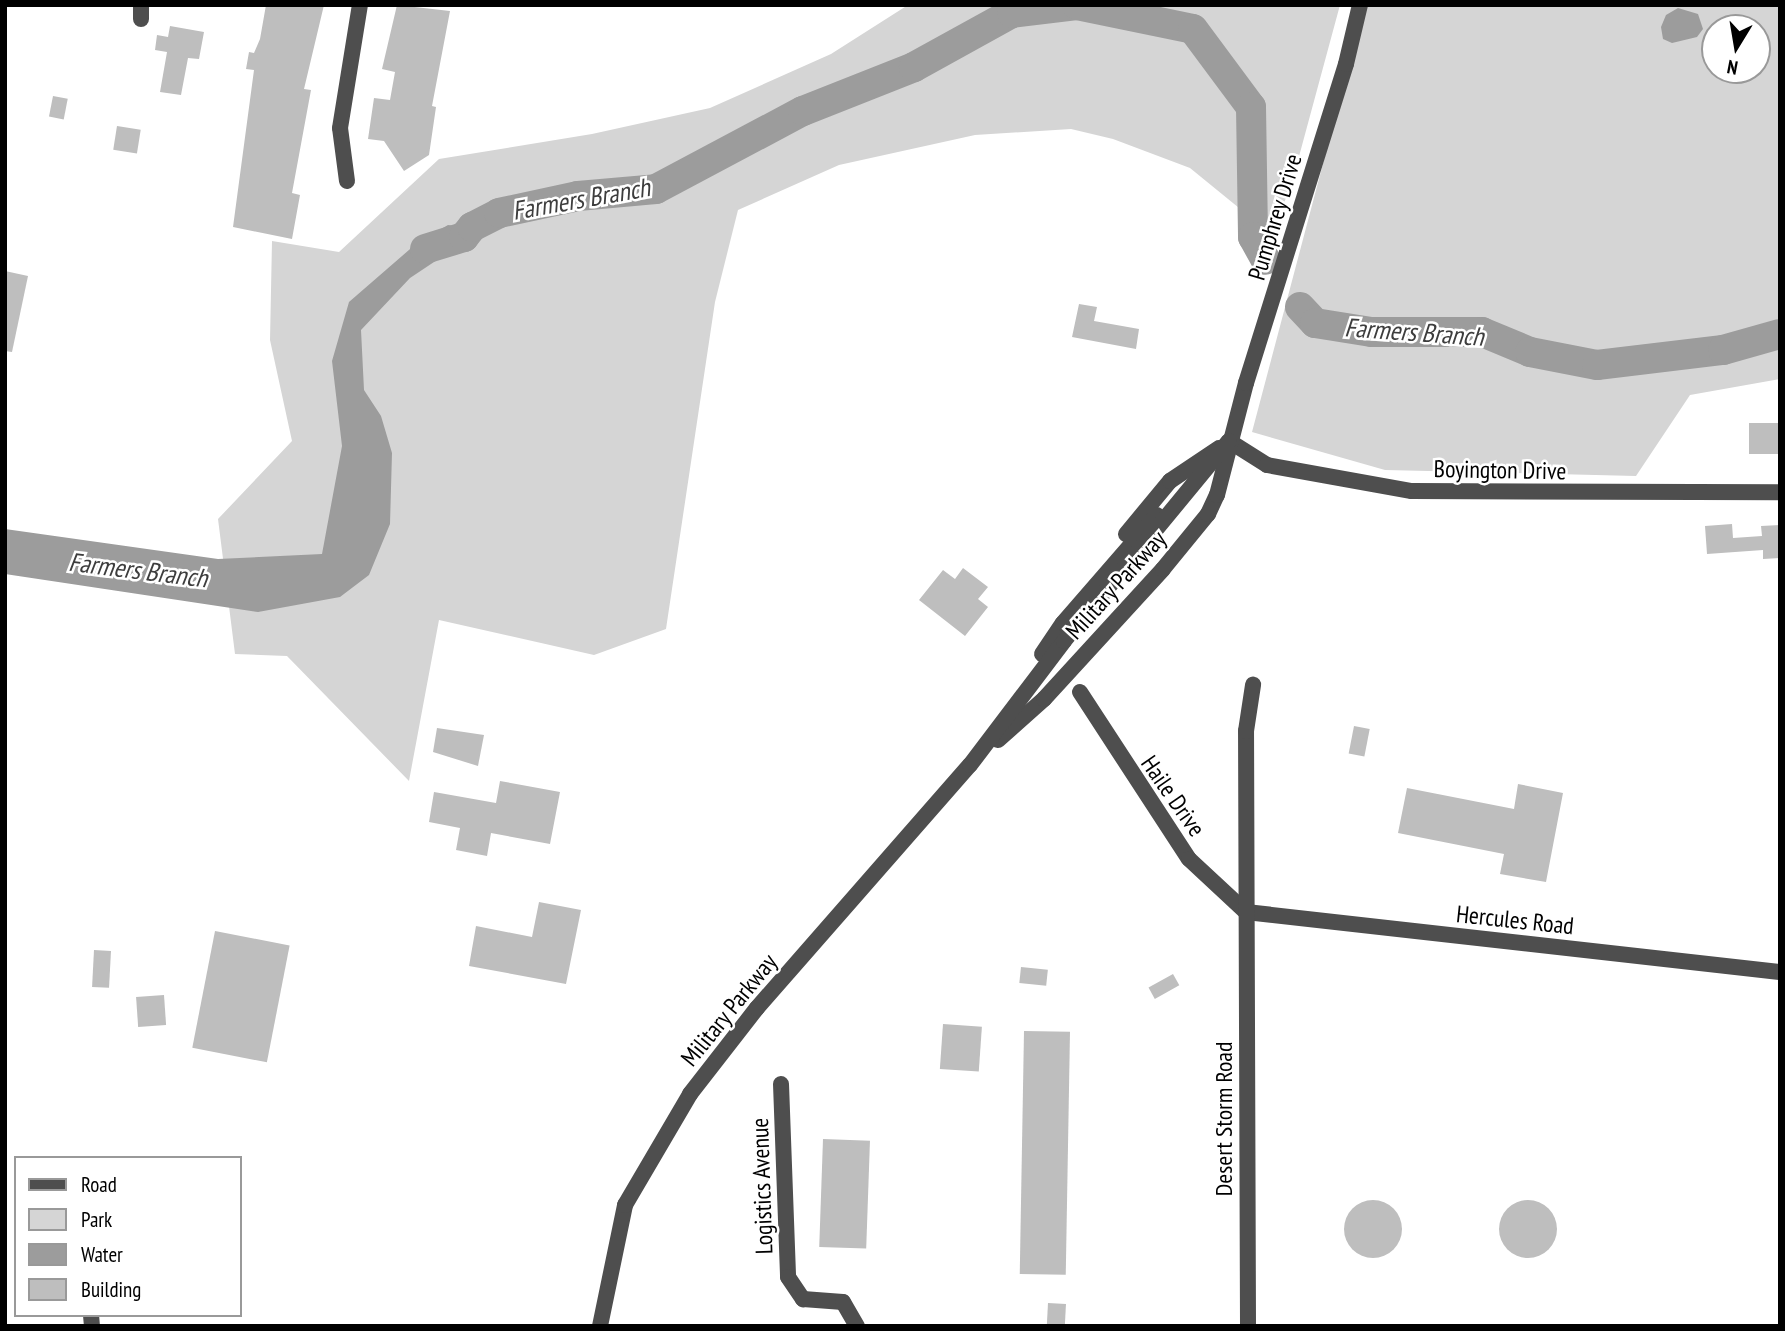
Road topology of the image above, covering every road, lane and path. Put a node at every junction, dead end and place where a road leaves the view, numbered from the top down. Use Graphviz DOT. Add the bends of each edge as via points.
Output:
graph roads {
  1 [pos="360,5"];
  2 [pos="1360,5"];
  3 [pos="347,181"];
  4 [pos="1229,441"];
  5 [pos="1780,492"];
  6 [pos="1254,685"];
  7 [pos="1080,692"];
  8 [pos="970,765"];
  9 [pos="1246,912"];
  10 [pos="1780,972"];
  11 [pos="781,1084"];
  12 [pos="600,1326"];
  13 [pos="857,1326"];
  14 [pos="1248,1326"];
  1 -- 3 [label="street" via="340,128"];
  2 -- 4 [label="street, Pumphrey Drive" via="1346,64"];
  4 -- 5 [label="street, Boyington Drive" via="1267,465 1412,491"];
  4 -- 8 [label="street, Military Parkway" via="1064,641"];
  4 -- 8 [label="street, Military Parkway" via="1184,483 1063,623"];
  4 -- 8 [label="street, Military Parkway" via="1217,495 1201,523 1044,699"];
  6 -- 9 [label="street, Desert Storm Road" via="1246,731"];
  7 -- 9 [label="street, Haile Drive" via="1189,859"];
  8 -- 12 [label="street, Military Parkway" via="757,1008 690,1094 625,1205"];
  9 -- 10 [label="street, Hercules Road"];
  9 -- 14 [label="street, Desert Storm Road"];
  11 -- 13 [label="street, Logistics Avenue" via="788,1277 803,1299 843,1302"];
}
